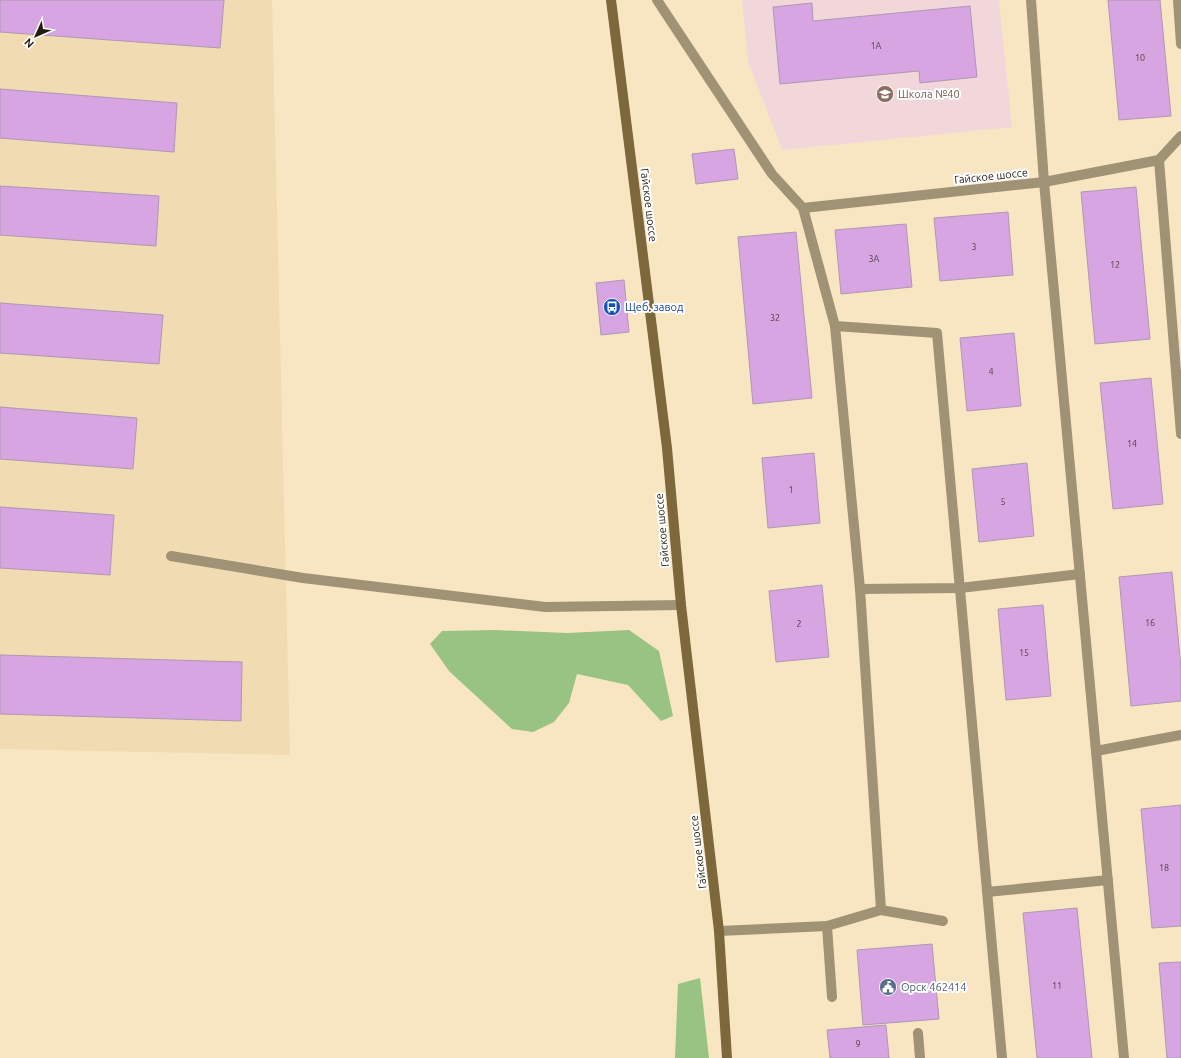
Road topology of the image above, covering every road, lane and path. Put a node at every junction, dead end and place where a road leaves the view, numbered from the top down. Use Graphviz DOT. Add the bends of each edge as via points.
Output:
graph roads {
  1 [pos="611,0"];
  2 [pos="657,0"];
  3 [pos="1031,0"];
  4 [pos="1178,0"];
  5 [pos="1181,44"];
  6 [pos="1181,136"];
  7 [pos="1159,160"];
  8 [pos="1044,182"];
  9 [pos="803,208"];
  10 [pos="835,326"];
  11 [pos="1181,434"];
  12 [pos="171,556"];
  13 [pos="1080,574"];
  14 [pos="960,588"];
  15 [pos="860,589"];
  16 [pos="681,605"];
  17 [pos="1181,735"];
  18 [pos="1096,751"];
  19 [pos="1108,880"];
  20 [pos="987,892"];
  21 [pos="881,910"];
  22 [pos="943,921"];
  23 [pos="827,926"];
  24 [pos="719,931"];
  25 [pos="832,997"];
  26 [pos="918,1033"];
  27 [pos="727,1058"];
  28 [pos="920,1058"];
  29 [pos="1002,1058"];
  30 [pos="1124,1058"];
  1 -- 16 [label="main road, Гайское шоссе" via="667,448"];
  2 -- 9 [label="street" via="772,174"];
  3 -- 8 [label="street"];
  4 -- 5 [label="street"];
  6 -- 7 [label="street"];
  7 -- 8 [label="street, Гайское шоссе"];
  7 -- 11 [label="street"];
  8 -- 9 [label="street, Гайское шоссе"];
  8 -- 13 [label="street"];
  9 -- 10 [label="street"];
  10 -- 14 [label="street" via="937,333"];
  10 -- 15 [label="street"];
  12 -- 16 [label="street" via="304,578 545,607"];
  13 -- 14 [label="street"];
  13 -- 18 [label="street"];
  14 -- 15 [label="street"];
  14 -- 20 [label="street"];
  15 -- 21 [label="street"];
  16 -- 24 [label="main road, Гайское шоссе"];
  17 -- 18 [label="street"];
  18 -- 19 [label="street"];
  19 -- 20 [label="street"];
  19 -- 30 [label="street"];
  20 -- 29 [label="street"];
  21 -- 22 [label="street"];
  21 -- 23 [label="street"];
  23 -- 24 [label="street"];
  23 -- 25 [label="street"];
  24 -- 27 [label="main road, Гайское шоссе"];
  26 -- 28 [label="street"];
}
